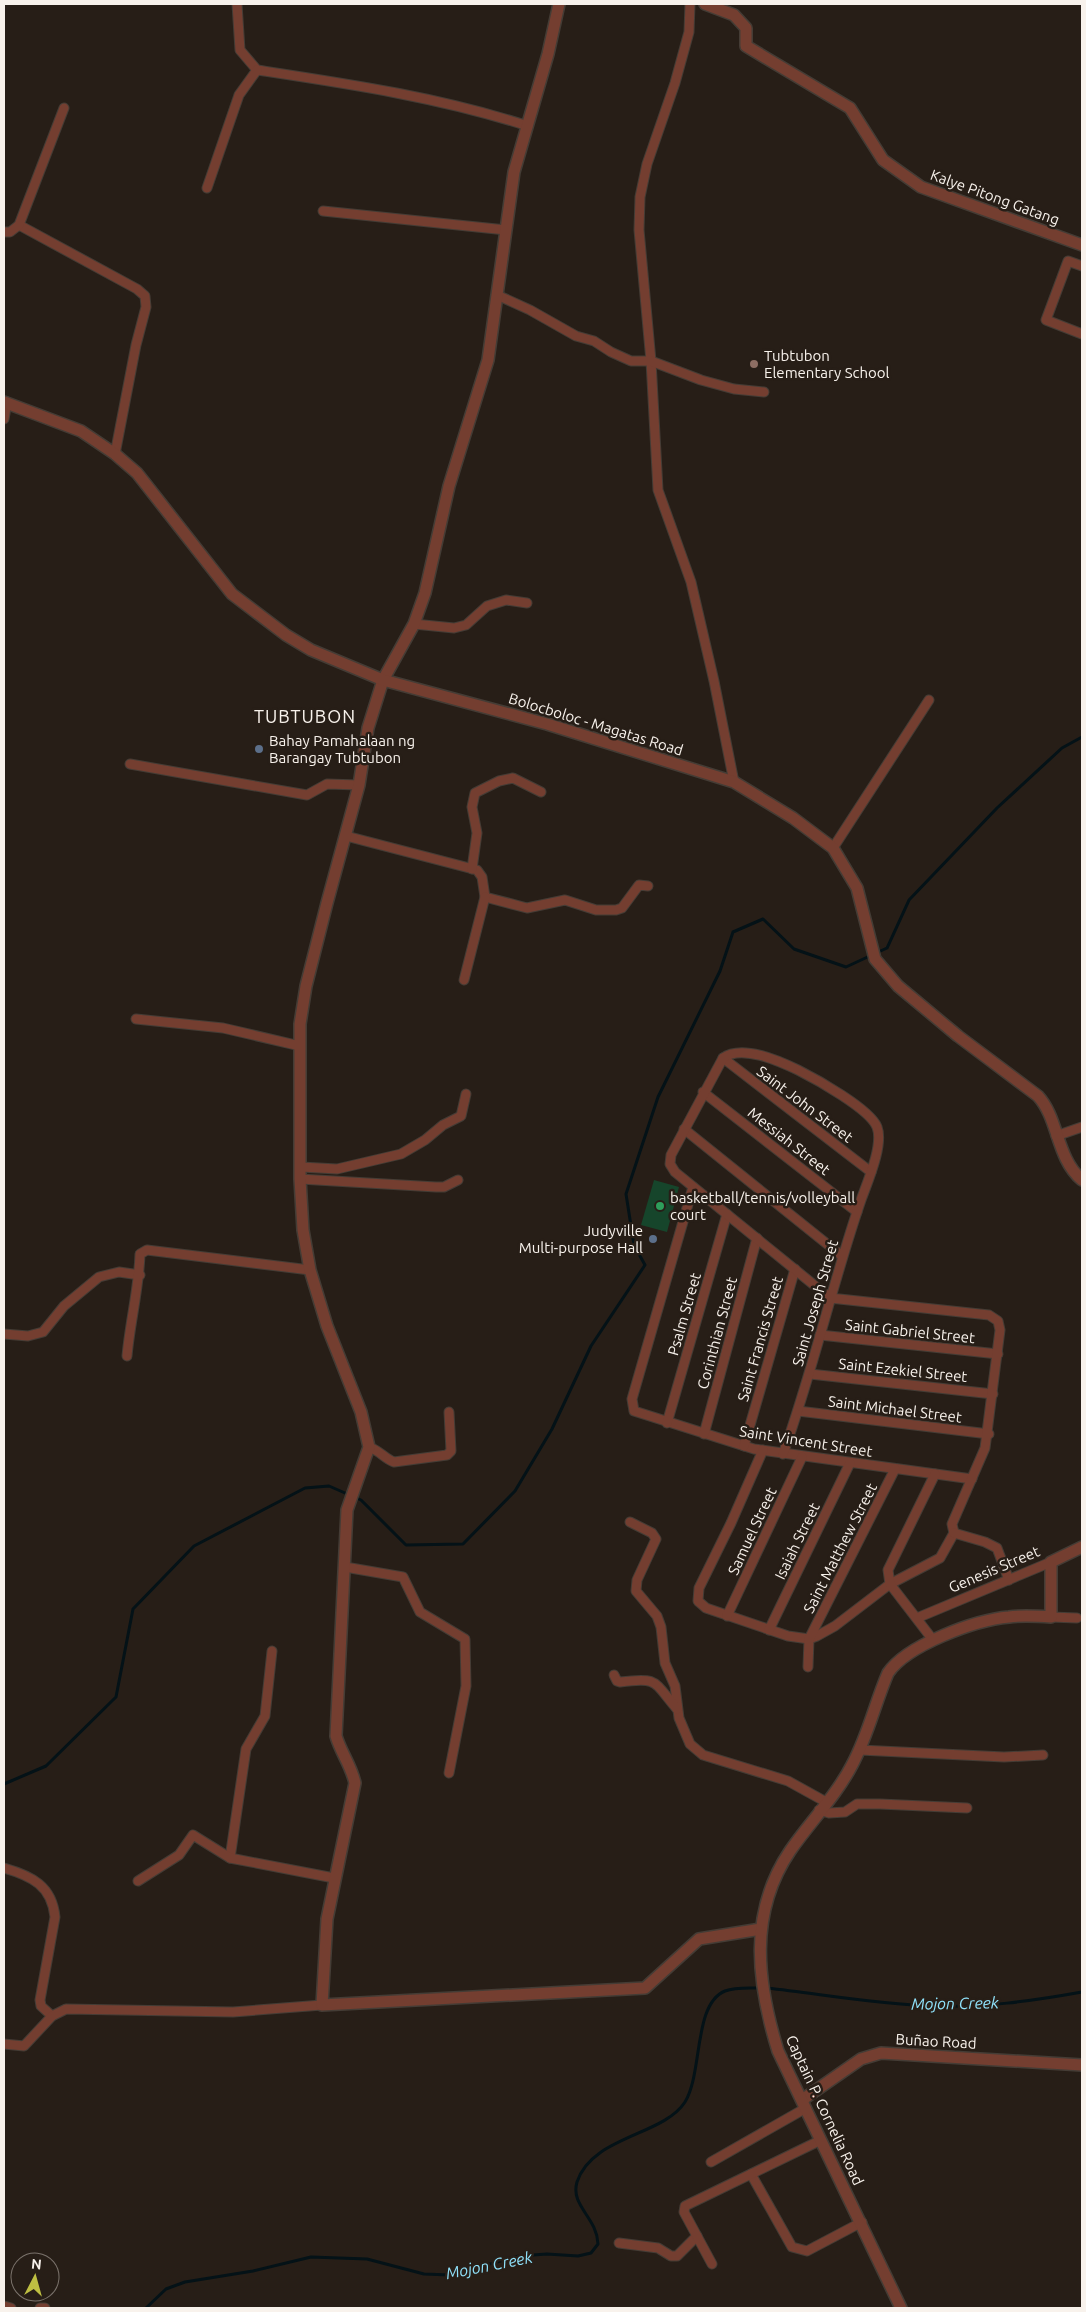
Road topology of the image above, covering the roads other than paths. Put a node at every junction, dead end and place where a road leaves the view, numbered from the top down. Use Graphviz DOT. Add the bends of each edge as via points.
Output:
graph roads {
  1 [pos="237,4"];
  2 [pos="559,4"];
  3 [pos="690,4"];
  4 [pos="705,4"];
  5 [pos="257,70"];
  6 [pos="64,108"];
  7 [pos="528,126"];
  8 [pos="207,188"];
  9 [pos="323,211"];
  10 [pos="20,225"];
  11 [pos="506,230"];
  12 [pos="4,232"];
  13 [pos="1082,245"];
  14 [pos="1082,266"];
  15 [pos="497,295"];
  16 [pos="1082,334"];
  17 [pos="651,361"];
  18 [pos="764,392"];
  19 [pos="6,402"];
  20 [pos="4,420"];
  21 [pos="115,454"];
  22 [pos="527,603"];
  23 [pos="414,624"];
  24 [pos="383,680"];
  25 [pos="930,700"];
  26 [pos="130,764"];
  27 [pos="734,782"];
  28 [pos="359,785"];
  29 [pos="541,792"];
  30 [pos="346,836"];
  31 [pos="833,848"];
  32 [pos="472,869"];
  33 [pos="648,886"];
  34 [pos="485,897"];
  35 [pos="464,980"];
  36 [pos="136,1019"];
  37 [pos="300,1046"];
  38 [pos="723,1058"];
  39 [pos="703,1092"];
  40 [pos="466,1094"];
  41 [pos="1082,1127"];
  42 [pos="684,1129"];
  43 [pos="1056,1136"];
  44 [pos="871,1172"];
  45 [pos="300,1173"];
  46 [pos="458,1180"];
  47 [pos="1082,1180"];
  48 [pos="693,1187"];
  49 [pos="857,1212"];
  50 [pos="727,1214"];
  51 [pos="757,1238"];
  52 [pos="842,1256"];
  53 [pos="795,1268"];
  54 [pos="310,1270"];
  55 [pos="140,1276"];
  56 [pos="830,1298"];
  57 [pos="4,1334"];
  58 [pos="820,1335"];
  59 [pos="998,1354"];
  60 [pos="127,1356"];
  61 [pos="810,1374"];
  62 [pos="993,1394"];
  63 [pos="449,1412"];
  64 [pos="798,1412"];
  65 [pos="668,1423"];
  66 [pos="704,1434"];
  67 [pos="988,1434"];
  68 [pos="744,1446"];
  69 [pos="369,1447"];
  70 [pos="763,1450"];
  71 [pos="783,1454"];
  72 [pos="802,1457"];
  73 [pos="850,1463"];
  74 [pos="895,1469"];
  75 [pos="935,1474"];
  76 [pos="972,1479"];
  77 [pos="630,1522"];
  78 [pos="954,1532"];
  79 [pos="1082,1547"];
  80 [pos="1051,1562"];
  81 [pos="345,1567"];
  82 [pos="1009,1580"];
  83 [pos="890,1584"];
  84 [pos="727,1616"];
  85 [pos="1052,1617"];
  86 [pos="916,1618"];
  87 [pos="1077,1618"];
  88 [pos="769,1630"];
  89 [pos="809,1639"];
  90 [pos="933,1640"];
  91 [pos="272,1651"];
  92 [pos="808,1667"];
  93 [pos="614,1675"];
  94 [pos="677,1710"];
  95 [pos="860,1750"];
  96 [pos="1044,1755"];
  97 [pos="449,1773"];
  98 [pos="822,1806"];
  99 [pos="968,1808"];
  100 [pos="230,1858"];
  101 [pos="4,1868"];
  102 [pos="334,1878"];
  103 [pos="138,1881"];
  104 [pos="761,1929"];
  105 [pos="322,2006"];
  106 [pos="52,2016"];
  107 [pos="4,2044"];
  108 [pos="1082,2065"];
  109 [pos="804,2104"];
  110 [pos="821,2140"];
  111 [pos="710,2162"];
  112 [pos="750,2174"];
  113 [pos="862,2222"];
  114 [pos="697,2236"];
  115 [pos="620,2243"];
  116 [pos="712,2264"];
  117 [pos="4,2306"];
  118 [pos="11,2308"];
  119 [pos="40,2308"];
  120 [pos="45,2308"];
  121 [pos="901,2308"];
  1 -- 5 [label="street" via="240,50"];
  2 -- 7 [label="street"];
  3 -- 17 [label="street" via="689,32 647,164 640,197 639,230"];
  4 -- 13 [label="street, Kalye Pitong Gatang" via="734,15 746,28 746,46 850,108 883,160 921,187"];
  5 -- 7 [label="street" via="394,91 480,110"];
  5 -- 8 [label="street" via="239,95"];
  6 -- 10 [label="street"];
  7 -- 11 [label="street" via="514,172"];
  9 -- 11 [label="street"];
  10 -- 12 [label="street"];
  10 -- 21 [label="street" via="145,296 146,307"];
  11 -- 15 [label="street"];
  14 -- 16 [label="street" via="1068,262 1046,320"];
  15 -- 17 [label="street" via="611,352 631,360"];
  15 -- 23 [label="street" via="488,360 449,486 425,593"];
  17 -- 18 [label="street" via="701,380 734,389"];
  17 -- 27 [label="street" via="658,490 691,582"];
  19 -- 20 [label="street"];
  19 -- 21 [label="street, Bolocboloc - Magatas Road" via="80,431"];
  21 -- 24 [label="street, Bolocboloc - Magatas Road" via="137,473 232,594 311,650"];
  22 -- 23 [label="street" via="506,600 488,606 466,624 454,628"];
  23 -- 24 [label="street"];
  24 -- 27 [label="street, Bolocboloc - Magatas Road" via="547,724"];
  24 -- 28 [label="street" via="368,728"];
  25 -- 31 [label="street"];
  26 -- 28 [label="street" via="307,795 327,784"];
  27 -- 31 [label="street, Bolocboloc - Magatas Road" via="793,818"];
  28 -- 30 [label="street"];
  29 -- 32 [label="street" via="513,778 475,793 472,807 477,833"];
  30 -- 32 [label="street"];
  30 -- 37 [label="street" via="306,986"];
  31 -- 43 [label="street, Bolocboloc - Magatas Road" via="857,888 874,953 898,986 1038,1096 1045,1104"];
  32 -- 34 [label="street" via="481,872"];
  33 -- 34 [label="street" via="640,886 622,908 616,910 596,910 565,900 527,908"];
  34 -- 35 [label="street"];
  36 -- 37 [label="street" via="230,1030"];
  37 -- 45 [label="street"];
  38 -- 39 [label="street"];
  38 -- 44 [label="street, Saint John Street"];
  38 -- 44 [label="street, Saint Joseph Street" via="734,1052 767,1058 816,1079 842,1096 876,1125 878,1143"];
  39 -- 42 [label="street"];
  39 -- 49 [label="street, Messiah Street"];
  40 -- 45 [label="street" via="461,1116 401,1154 337,1169"];
  41 -- 43 [label="street"];
  42 -- 48 [label="street" via="670,1164"];
  42 -- 52 [label="street"];
  43 -- 47 [label="street, Bolocboloc - Magatas Road"];
  44 -- 49 [label="street, Saint Joseph Street"];
  45 -- 46 [label="street" via="436,1187"];
  45 -- 54 [label="street" via="303,1230"];
  48 -- 50 [label="street"];
  48 -- 65 [label="street, Saint Vincent Street" via="632,1399 636,1413"];
  49 -- 52 [label="street, Saint Joseph Street"];
  50 -- 51 [label="street"];
  50 -- 65 [label="street, Psalm Street"];
  51 -- 53 [label="street"];
  51 -- 66 [label="street, Corinthian Street"];
  52 -- 56 [label="street, Saint Joseph Street"];
  53 -- 56 [label="street"];
  53 -- 68 [label="street, Saint Francis Street"];
  54 -- 55 [label="street" via="147,1250 140,1254"];
  54 -- 69 [label="street" via="327,1326 361,1412"];
  55 -- 57 [label="street" via="119,1272 99,1277 64,1306 43,1332 28,1336"];
  55 -- 60 [label="street" via="131,1315"];
  56 -- 58 [label="street, Saint Joseph Street"];
  56 -- 59 [label="street" via="989,1315 1000,1324"];
  58 -- 59 [label="street, Saint Gabriel Street"];
  58 -- 61 [label="street, Saint Joseph Street"];
  59 -- 62 [label="street"];
  61 -- 62 [label="street, Saint Ezekiel Street"];
  61 -- 64 [label="street, Saint Joseph Street"];
  62 -- 67 [label="street"];
  63 -- 69 [label="street" via="451,1451 447,1456 394,1462"];
  64 -- 67 [label="street, Saint Michael Street"];
  64 -- 71 [label="street, Saint Joseph Street"];
  65 -- 66 [label="street, Saint Vincent Street"];
  66 -- 68 [label="street, Saint Vincent Street"];
  67 -- 76 [label="street"];
  68 -- 70 [label="street, Saint Vincent Street"];
  69 -- 81 [label="street" via="347,1510"];
  70 -- 71 [label="street, Saint Vincent Street"];
  70 -- 84 [label="street" via="699,1588 698,1601 702,1605"];
  71 -- 72 [label="street, Saint Vincent Street"];
  72 -- 73 [label="street, Saint Vincent Street"];
  72 -- 84 [label="street, Samuel Street"];
  73 -- 74 [label="street, Saint Vincent Street"];
  73 -- 88 [label="street, Isaiah Street"];
  74 -- 75 [label="street, Saint Vincent Street"];
  74 -- 89 [label="street, Saint Matthew Street"];
  75 -- 76 [label="street, Saint Vincent Street"];
  75 -- 83 [label="street" via="889,1564"];
  76 -- 78 [label="street" via="952,1524"];
  77 -- 94 [label="street" via="652,1533 656,1539 637,1580 636,1591 657,1616 661,1627 665,1663 675,1686"];
  78 -- 82 [label="street" via="997,1548"];
  78 -- 83 [label="street" via="940,1558"];
  79 -- 80 [label="street, Genesis Street"];
  80 -- 82 [label="street, Genesis Street"];
  80 -- 85 [label="street"];
  81 -- 97 [label="street" via="403,1577 420,1612 465,1639 466,1686"];
  81 -- 102 [label="street" via="336,1736 352,1767 354,1783"];
  82 -- 86 [label="street, Genesis Street"];
  83 -- 86 [label="street"];
  83 -- 89 [label="street" via="835,1626"];
  84 -- 88 [label="street"];
  85 -- 87 [label="street"];
  85 -- 90 [label="street, Captain P. Cornelia Road" via="1007,1617"];
  86 -- 90 [label="street"];
  88 -- 89 [label="street"];
  89 -- 92 [label="street"];
  90 -- 95 [label="street, Captain P. Cornelia Road" via="901,1658 888,1673"];
  91 -- 100 [label="street" via="265,1716 246,1749"];
  93 -- 94 [label="street" via="620,1682 653,1681"];
  94 -- 98 [label="street" via="690,1744 703,1755 788,1781"];
  95 -- 96 [label="street"];
  95 -- 98 [label="street, Captain P. Cornelia Road" via="844,1779"];
  98 -- 99 [label="street" via="829,1813 845,1812 857,1804"];
  98 -- 104 [label="street, Captain P. Cornelia Road" via="773,1880 766,1898"];
  100 -- 102 [label="street"];
  100 -- 103 [label="street" via="193,1835 179,1855"];
  101 -- 106 [label="street" via="25,1874 49,1892 54,1904 40,2000"];
  102 -- 105 [label="street" via="327,1919"];
  104 -- 105 [label="street" via="699,1939 646,1988"];
  104 -- 109 [label="street, Captain P. Cornelia Road" via="766,2009 778,2051"];
  105 -- 106 [label="street" via="232,2012 72,2008"];
  106 -- 107 [label="street" via="24,2046"];
  108 -- 109 [label="street, Buñao Road" via="880,2053 861,2059"];
  109 -- 110 [label="street, Captain P. Cornelia Road"];
  109 -- 111 [label="street"];
  110 -- 112 [label="street"];
  110 -- 113 [label="street, Captain P. Cornelia Road"];
  112 -- 113 [label="street" via="792,2247 798,2250 807,2251"];
  112 -- 114 [label="street" via="685,2206 684,2212"];
  113 -- 121 [label="street, Captain P. Cornelia Road"];
  114 -- 115 [label="street" via="677,2256 658,2248"];
  114 -- 116 [label="street"];
  117 -- 118 [label="street"];
  119 -- 120 [label="street"];
}
